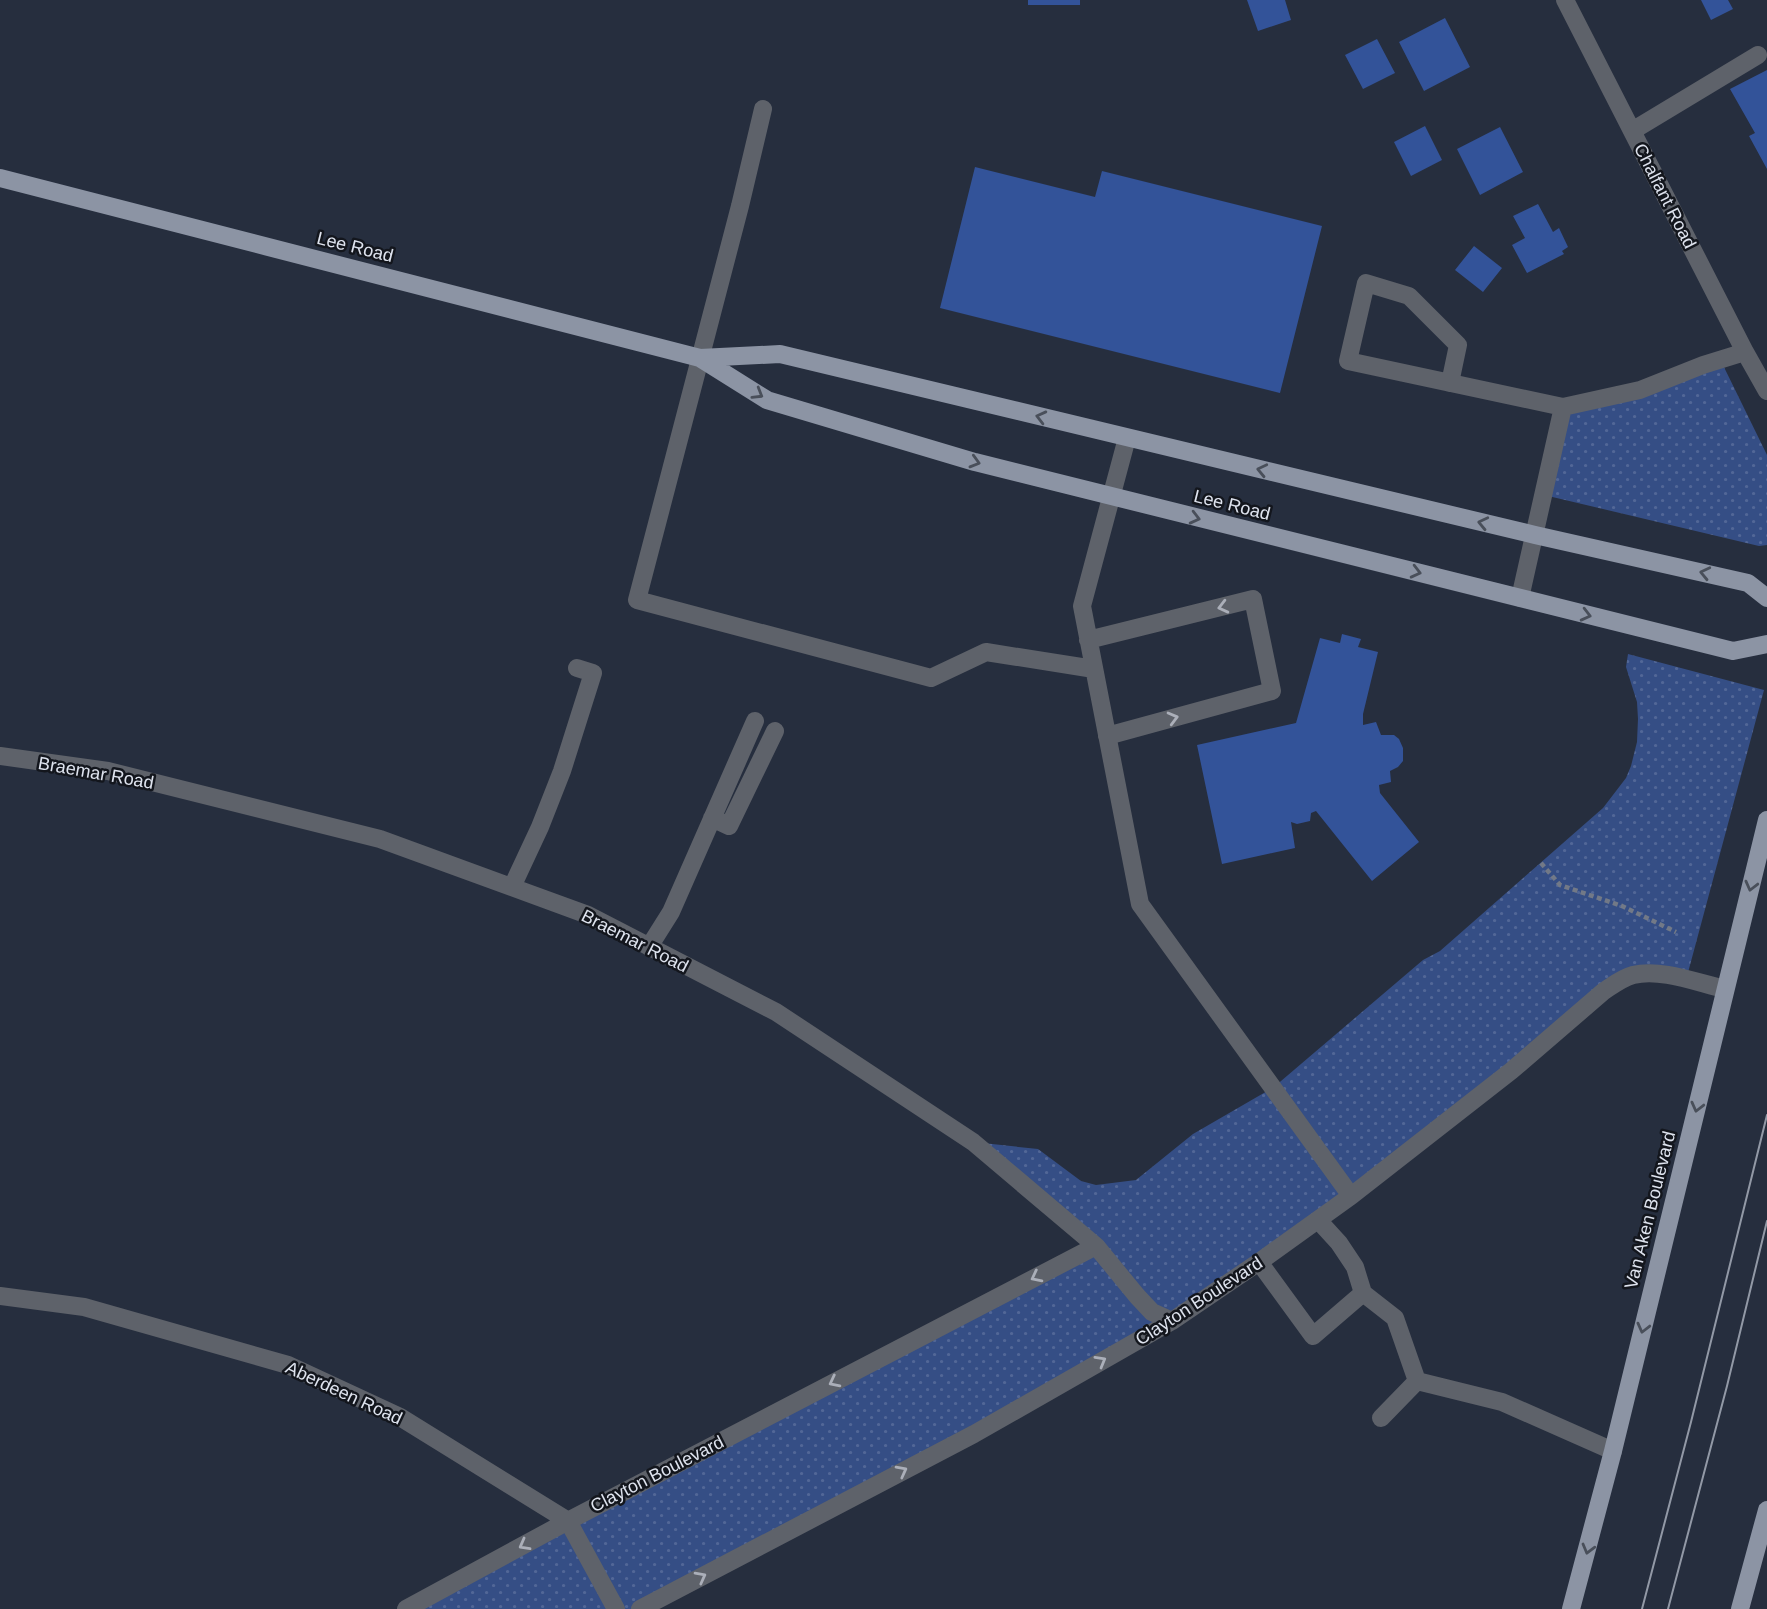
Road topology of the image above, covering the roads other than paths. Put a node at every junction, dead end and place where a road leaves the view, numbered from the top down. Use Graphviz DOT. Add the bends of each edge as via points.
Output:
graph roads {
  1 [pos="1565,0"];
  2 [pos="1758,55"];
  3 [pos="763,109"];
  4 [pos="1632,131"];
  5 [pos="0,177"];
  6 [pos="1745,352"];
  7 [pos="700,358"];
  8 [pos="1450,383"];
  9 [pos="1767,391"];
  10 [pos="1563,407"];
  11 [pos="1126,438"];
  12 [pos="1112,497"];
  13 [pos="1535,535"];
  14 [pos="1520,598"];
  15 [pos="1767,598"];
  16 [pos="1088,640"];
  17 [pos="1767,644"];
  18 [pos="577,668"];
  19 [pos="1094,669"];
  20 [pos="755,721"];
  21 [pos="775,731"];
  22 [pos="1107,736"];
  23 [pos="0,756"];
  24 [pos="712,818"];
  25 [pos="1767,820"];
  26 [pos="512,887"];
  27 [pos="649,947"];
  28 [pos="1725,989"];
  29 [pos="1351,1196"];
  30 [pos="1318,1220"];
  31 [pos="1097,1246"];
  32 [pos="1259,1262"];
  33 [pos="1363,1293"];
  34 [pos="0,1296"];
  35 [pos="1172,1321"];
  36 [pos="1417,1381"];
  37 [pos="1381,1418"];
  38 [pos="1613,1451"];
  39 [pos="1767,1510"];
  40 [pos="568,1521"];
  41 [pos="406,1609"];
  42 [pos="616,1609"];
  43 [pos="640,1609"];
  44 [pos="1571,1609"];
  45 [pos="1740,1609"];
  1 -- 4 [label="street, Chalfant Road"];
  2 -- 4 [label="street"];
  3 -- 7 [label="street"];
  4 -- 6 [label="street, Chalfant Road"];
  5 -- 7 [label="main road, Lee Road"];
  6 -- 9 [label="street, Chalfant Road"];
  6 -- 10 [label="street" via="1640,390"];
  11 -- 7 [label="main road, Lee Road, one-way" via="780,354"];
  7 -- 12 [label="main road, Lee Road, one-way" via="767,400"];
  7 -- 19 [label="street" via="637,600 931,678 986,652"];
  8 -- 8 [label="street" via="1348,361 1366,283 1409,296 1458,345"];
  8 -- 10 [label="street"];
  10 -- 13 [label="street"];
  11 -- 12 [label="street"];
  13 -- 11 [label="main road, Lee Road, one-way"];
  12 -- 14 [label="main road, Lee Road, one-way"];
  12 -- 16 [label="street" via="1082,606"];
  13 -- 14 [label="street"];
  15 -- 13 [label="main road, Lee Road, one-way" via="1748,583"];
  14 -- 17 [label="main road, Lee Road, one-way" via="1733,651"];
  16 -- 19 [label="street"];
  22 -- 16 [label="street, one-way" via="1272,691 1253,599"];
  18 -- 26 [label="street" via="593,673 562,771"];
  19 -- 22 [label="street"];
  20 -- 24 [label="street"];
  21 -- 24 [label="street" via="729,826"];
  22 -- 29 [label="street" via="1140,904"];
  23 -- 26 [label="street, Braemar Road" via="108,771 380,839"];
  24 -- 27 [label="street" via="671,912"];
  25 -- 28 [label="main road, Van Aken Boulevard, one-way"];
  26 -- 27 [label="street, Braemar Road" via="587,915"];
  27 -- 31 [label="street, Braemar Road" via="776,1012 973,1142"];
  28 -- 29 [label="street, Clayton Boulevard" via="1647,973 1617,982"];
  28 -- 38 [label="main road, Van Aken Boulevard, one-way"];
  29 -- 30 [label="street, Clayton Boulevard"];
  30 -- 32 [label="street, Clayton Boulevard"];
  30 -- 33 [label="street" via="1356,1267"];
  31 -- 35 [label="street, Braemar Road" via="1144,1305"];
  31 -- 40 [label="street, Clayton Boulevard, one-way"];
  32 -- 33 [label="street" via="1313,1336"];
  32 -- 35 [label="street, Clayton Boulevard"];
  33 -- 36 [label="street" via="1395,1318"];
  34 -- 40 [label="street, Aberdeen Road" via="84,1307 288,1365 400,1417"];
  43 -- 35 [label="street, Clayton Boulevard, one-way" via="974,1434"];
  36 -- 37 [label="street"];
  36 -- 38 [label="street" via="1502,1402"];
  38 -- 44 [label="main road, Van Aken Boulevard, one-way"];
  39 -- 45 [label="main road"];
  40 -- 41 [label="street, Clayton Boulevard, one-way"];
  40 -- 42 [label="street, Aberdeen Road"];
}
